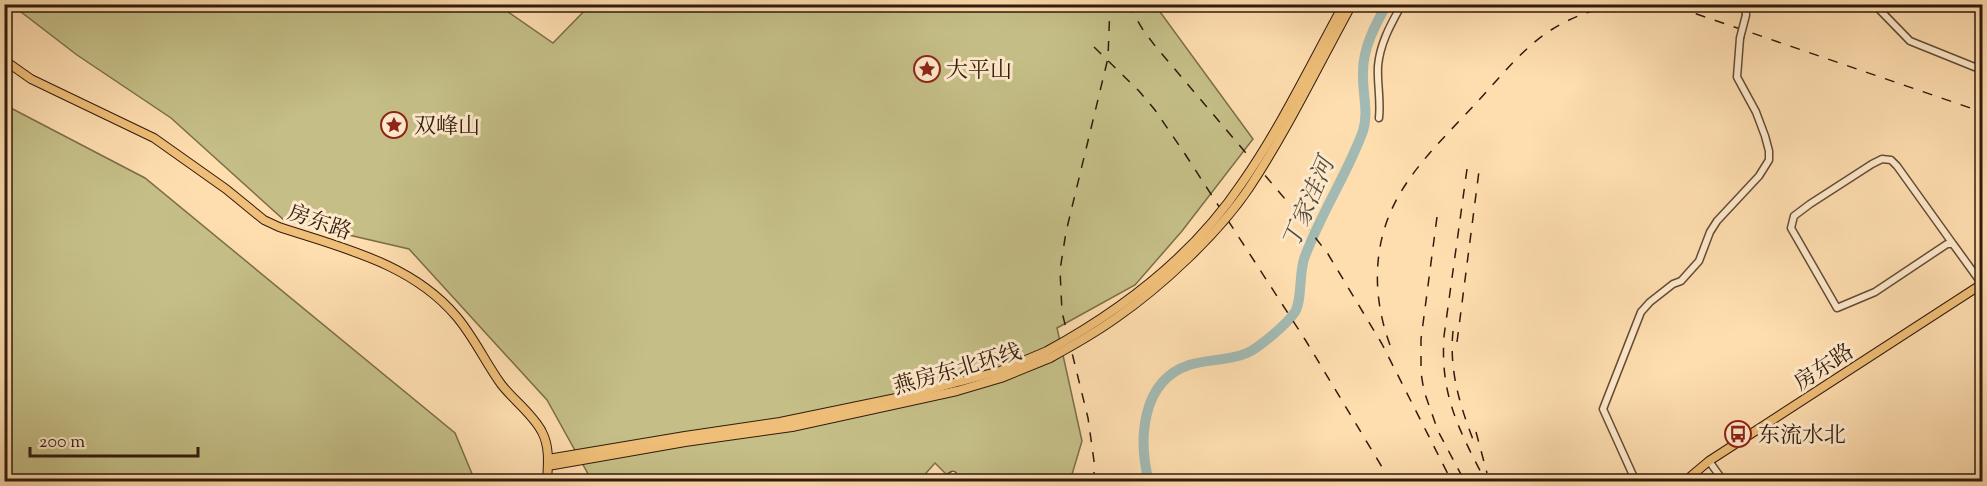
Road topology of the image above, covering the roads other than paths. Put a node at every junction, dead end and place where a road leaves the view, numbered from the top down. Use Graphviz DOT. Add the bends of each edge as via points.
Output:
graph roads {
  1 [pos="1344,4"];
  2 [pos="1352,4"];
  3 [pos="1402,4"];
  4 [pos="1745,4"];
  5 [pos="1874,4"];
  6 [pos="4,60"];
  7 [pos="1983,70"];
  8 [pos="1379,118"];
  9 [pos="1953,244"];
  10 [pos="1982,284"];
  11 [pos="1048,355"];
  12 [pos="1709,461"];
  13 [pos="548,463"];
  14 [pos="547,482"];
  15 [pos="941,482"];
  16 [pos="956,482"];
  17 [pos="1636,482"];
  18 [pos="1684,482"];
  19 [pos="1724,482"];
  1 -- 11 [label="main road, 燕房东北环线, bridge" via="1265,147 1206,229 1130,298"];
  2 -- 11 [label="main road, 燕房东北环线, bridge" via="1276,144 1248,189 1203,244 1116,319"];
  3 -- 8 [label="street" via="1386,33 1378,65"];
  4 -- 17 [label="street, bridge" via="1737,77 1766,136 1769,160 1716,221 1699,261 1681,281 1641,312 1603,409"];
  5 -- 7 [label="street" via="1910,41"];
  6 -- 13 [label="main road, 房东路" via="31,80 154,138 264,220 411,276 455,314 503,386 537,424"];
  9 -- 9 [label="street" via="1947,244 1875,292 1838,308 1791,228 1794,216 1882,159 1898,166"];
  9 -- 10 [label="street"];
  10 -- 12 [label="main road, 房东路"];
  11 -- 13 [label="main road, 燕房东北环线" via="890,399"];
  12 -- 18 [label="main road, 房东路"];
  12 -- 19 [label="street"];
  13 -- 14 [label="main road, 房东路"];
  15 -- 16 [label="street" via="953,475"];
}
